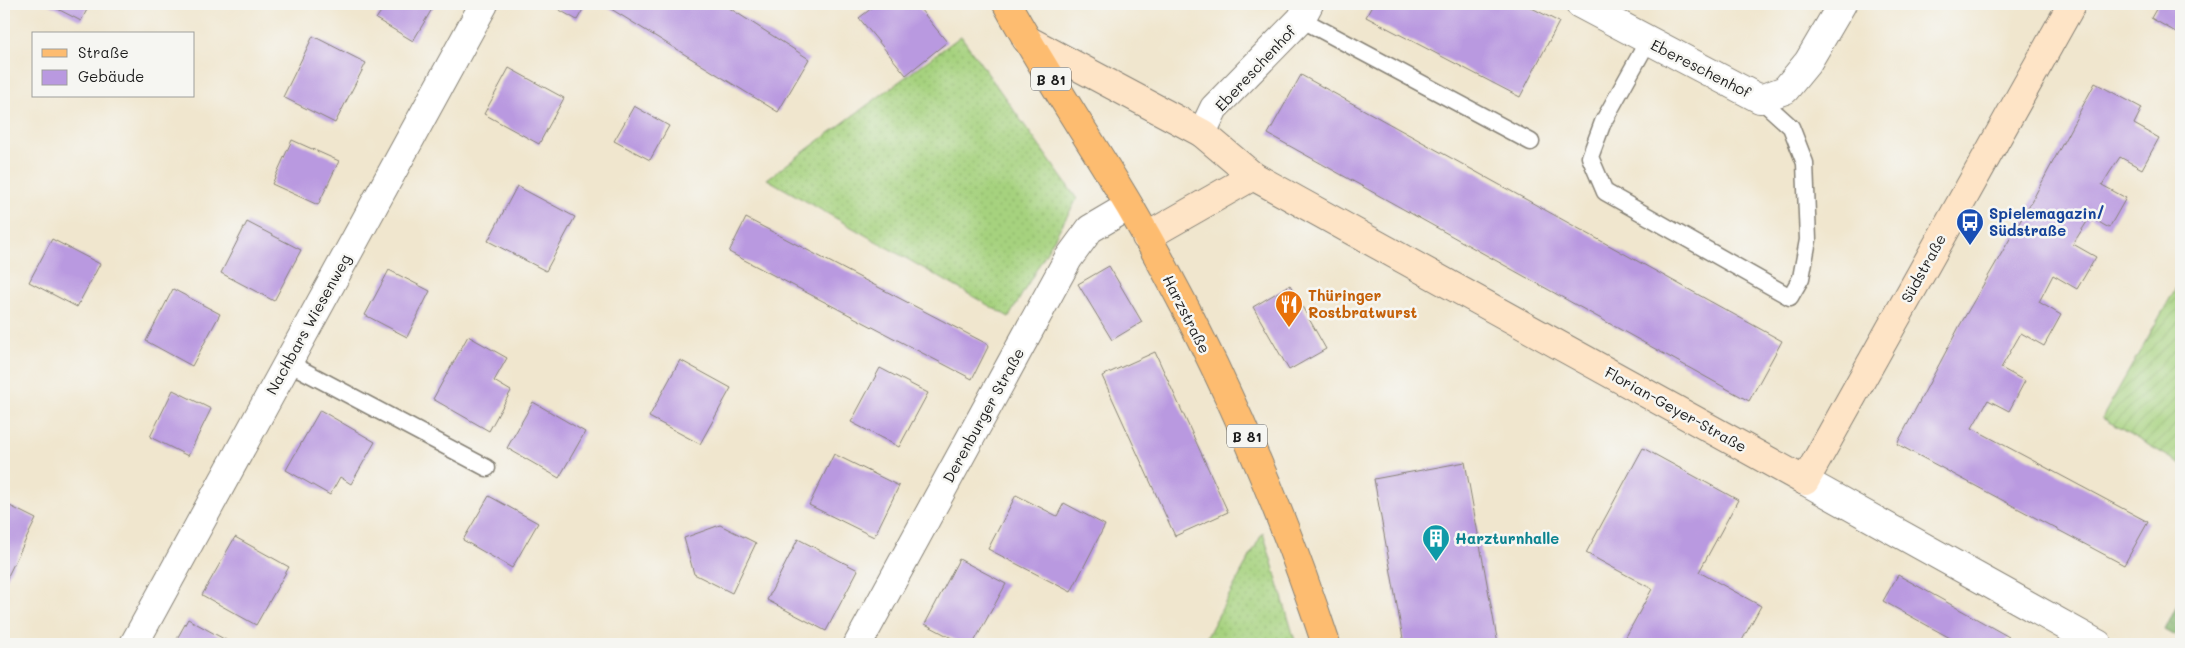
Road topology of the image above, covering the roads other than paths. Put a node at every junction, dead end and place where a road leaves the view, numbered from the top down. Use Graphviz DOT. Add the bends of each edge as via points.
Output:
graph roads {
  1 [pos="484,4"];
  2 [pos="1007,4"];
  3 [pos="1580,4"];
  4 [pos="1842,4"];
  5 [pos="2072,4"];
  6 [pos="1305,11"];
  7 [pos="1026,39"];
  8 [pos="1648,41"];
  9 [pos="1760,98"];
  10 [pos="1202,133"];
  11 [pos="1531,142"];
  12 [pos="1253,176"];
  13 [pos="1130,206"];
  14 [pos="1146,236"];
  15 [pos="287,362"];
  16 [pos="487,468"];
  17 [pos="1804,481"];
  18 [pos="134,644"];
  19 [pos="858,644"];
  20 [pos="1326,644"];
  21 [pos="2098,644"];
  1 -- 15 [label="street, Nachbars Wiesenweg"];
  2 -- 7 [label="main road, Harzstraße / B 81"];
  3 -- 8 [label="street, Ebereschenhof"];
  4 -- 9 [label="street, Ebereschenhof" via="1808,62 1785,90"];
  5 -- 17 [label="street, Südstraße"];
  6 -- 10 [label="street, Ebereschenhof" via="1214,108"];
  6 -- 11 [label="lane"];
  7 -- 10 [label="street, Florian-Geyer-Straße"];
  7 -- 13 [label="main road, Harzstraße / B 81"];
  8 -- 9 [label="street, Ebereschenhof"];
  8 -- 9 [label="lane" via="1603,122 1590,157 1605,192 1790,298 1801,278 1808,240 1804,163 1792,127"];
  10 -- 12 [label="street, Florian-Geyer-Straße"];
  12 -- 14 [label="street"];
  12 -- 17 [label="street, Florian-Geyer-Straße"];
  13 -- 14 [label="main road, Harzstraße / B 81"];
  13 -- 19 [label="street, Derenburger Straße" via="1090,229 1068,259"];
  14 -- 20 [label="main road, Harzstraße / B 81" via="1184,305 1257,458 1299,561"];
  15 -- 16 [label="lane"];
  15 -- 18 [label="street, Nachbars Wiesenweg"];
  17 -- 21 [label="street, Florian-Geyer-Straße"];
}
